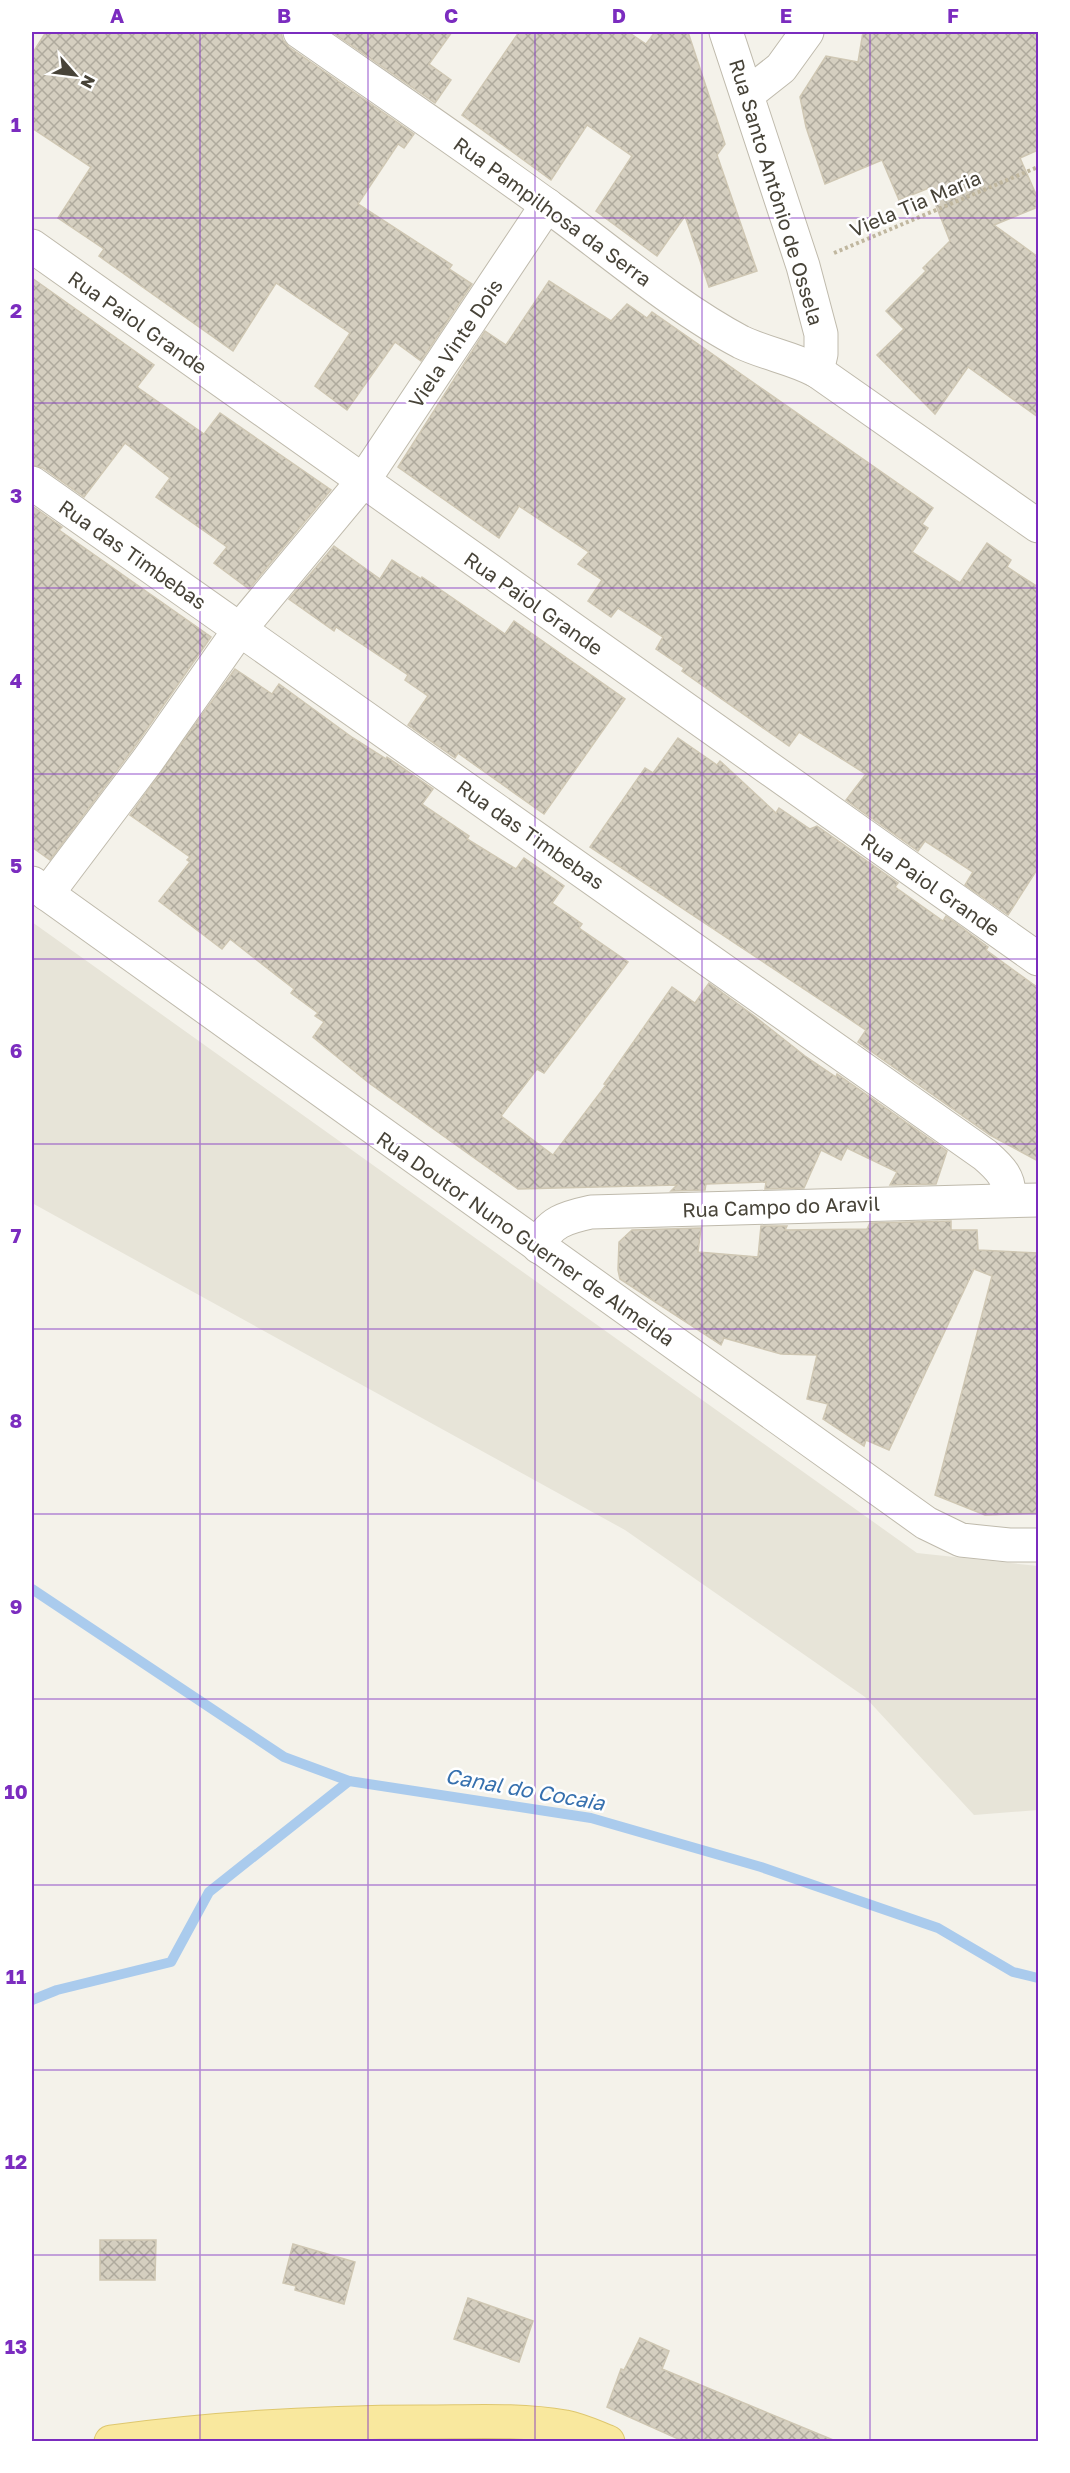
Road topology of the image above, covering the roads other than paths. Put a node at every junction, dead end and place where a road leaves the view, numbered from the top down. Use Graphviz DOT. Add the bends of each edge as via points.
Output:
graph roads {
  1 [pos="300,32"];
  2 [pos="726,32"];
  3 [pos="807,32"];
  4 [pos="748,94"];
  5 [pos="547,205"];
  6 [pos="32,246"];
  7 [pos="817,371"];
  8 [pos="363,481"];
  9 [pos="32,483"];
  10 [pos="1038,526"];
  11 [pos="240,629"];
  12 [pos="39,888"];
  13 [pos="1038,959"];
  14 [pos="1023,1200"];
  15 [pos="539,1247"];
  16 [pos="1038,1545"];
  17 [pos="111,2442"];
  18 [pos="608,2442"];
  1 -- 5 [label="street, Rua Pampilhosa da Serra"];
  2 -- 4 [label="street, Rua Santo Antônio de Ossela"];
  3 -- 4 [label="street" via="781,68"];
  4 -- 7 [label="street, Rua Santo Antônio de Ossela" via="821,334"];
  5 -- 7 [label="street, Rua Pampilhosa da Serra" via="740,341"];
  5 -- 8 [label="street, Viela Vinte Dois"];
  6 -- 8 [label="street, Rua Paiol Grande"];
  7 -- 10 [label="street"];
  8 -- 11 [label="street, Viela Vinte Dois"];
  8 -- 13 [label="street, Rua Paiol Grande"];
  9 -- 11 [label="street, Rua das Timbebas"];
  11 -- 12 [label="street, Viela Vinte Dois" via="148,760"];
  11 -- 14 [label="street, Rua das Timbebas" via="985,1155 1002,1170 1010,1191"];
  12 -- 15 [label="street, Rua Doutor Nuno Guerner de Almeida"];
  14 -- 15 [label="street, Rua Campo do Aravil" via="591,1212 562,1219 542,1237"];
  15 -- 16 [label="street, Rua Doutor Nuno Guerner de Almeida" via="926,1523 961,1540"];
  17 -- 18 [label="main road" via="263,2427 404,2422 514,2422 568,2427"];
}
